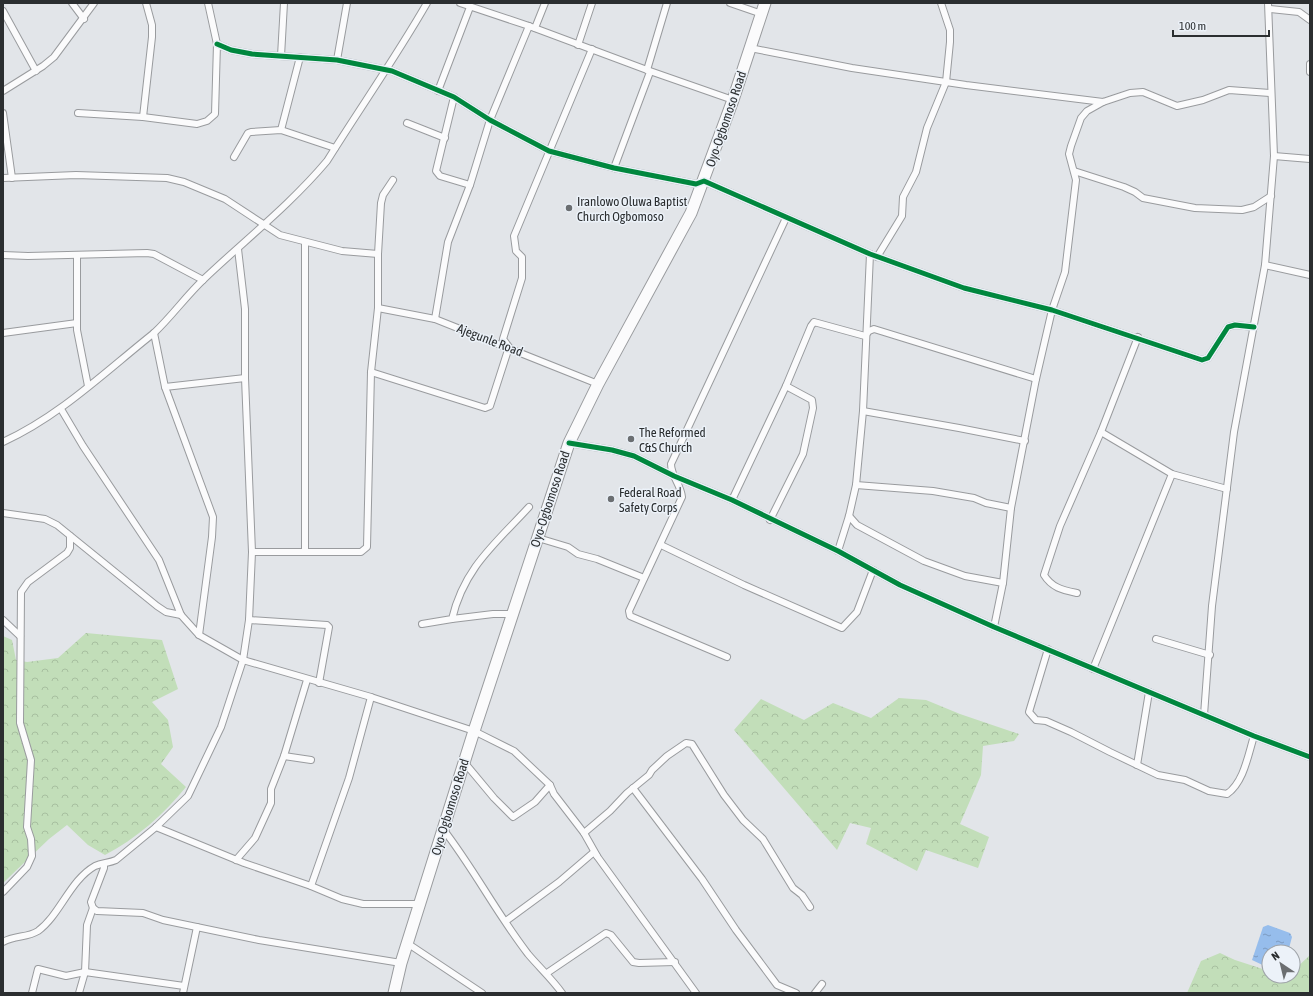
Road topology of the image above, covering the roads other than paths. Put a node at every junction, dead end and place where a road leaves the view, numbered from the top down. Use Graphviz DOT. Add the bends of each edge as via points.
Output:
graph roads {
  1 [pos="72,3"];
  2 [pos="94,3"];
  3 [pos="146,3"];
  4 [pos="208,3"];
  5 [pos="284,3"];
  6 [pos="347,3"];
  7 [pos="427,3"];
  8 [pos="460,3"];
  9 [pos="545,3"];
  10 [pos="592,3"];
  11 [pos="667,3"];
  12 [pos="730,3"];
  13 [pos="941,3"];
  14 [pos="1269,6"];
  15 [pos="470,7"];
  16 [pos="763,8"];
  17 [pos="3,11"];
  18 [pos="84,18"];
  19 [pos="1310,20"];
  20 [pos="532,27"];
  21 [pos="217,44"];
  22 [pos="578,45"];
  23 [pos="750,48"];
  24 [pos="592,49"];
  25 [pos="281,56"];
  26 [pos="300,57"];
  27 [pos="336,60"];
  28 [pos="1310,64"];
  29 [pos="385,70"];
  30 [pos="647,70"];
  31 [pos="36,71"];
  32 [pos="1310,72"];
  33 [pos="946,82"];
  34 [pos="3,91"];
  35 [pos="438,91"];
  36 [pos="1270,93"];
  37 [pos="454,97"];
  38 [pos="733,100"];
  39 [pos="1103,102"];
  40 [pos="3,113"];
  41 [pos="78,114"];
  42 [pos="143,117"];
  43 [pos="490,120"];
  44 [pos="407,123"];
  45 [pos="281,130"];
  46 [pos="445,138"];
  47 [pos="335,148"];
  48 [pos="549,151"];
  49 [pos="1274,156"];
  50 [pos="234,157"];
  51 [pos="1310,159"];
  52 [pos="614,168"];
  53 [pos="1074,171"];
  54 [pos="3,178"];
  55 [pos="12,178"];
  56 [pos="393,180"];
  57 [pos="704,181"];
  58 [pos="470,185"];
  59 [pos="1271,196"];
  60 [pos="786,218"];
  61 [pos="266,224"];
  62 [pos="306,243"];
  63 [pos="238,249"];
  64 [pos="378,254"];
  65 [pos="870,254"];
  66 [pos="3,255"];
  67 [pos="77,255"];
  68 [pos="877,257"];
  69 [pos="1265,265"];
  70 [pos="1310,275"];
  71 [pos="203,280"];
  72 [pos="378,308"];
  73 [pos="1052,310"];
  74 [pos="435,319"];
  75 [pos="77,323"];
  76 [pos="1254,327"];
  77 [pos="3,333"];
  78 [pos="154,333"];
  79 [pos="865,336"];
  80 [pos="1138,337"];
  81 [pos="509,347"];
  82 [pos="371,372"];
  83 [pos="245,378"];
  84 [pos="1036,379"];
  85 [pos="598,384"];
  86 [pos="88,386"];
  87 [pos="786,386"];
  88 [pos="165,387"];
  89 [pos="61,409"];
  90 [pos="863,411"];
  91 [pos="1102,432"];
  92 [pos="1025,441"];
  93 [pos="3,442"];
  94 [pos="569,443"];
  95 [pos="1172,474"];
  96 [pos="674,476"];
  97 [pos="856,484"];
  98 [pos="1227,489"];
  99 [pos="732,500"];
  100 [pos="529,507"];
  101 [pos="1011,508"];
  102 [pos="3,513"];
  103 [pos="849,516"];
  104 [pos="770,520"];
  105 [pos="70,536"];
  106 [pos="538,538"];
  107 [pos="661,545"];
  108 [pos="305,551"];
  109 [pos="838,551"];
  110 [pos="252,552"];
  111 [pos="873,570"];
  112 [pos="644,578"];
  113 [pos="1003,583"];
  114 [pos="1077,593"];
  115 [pos="513,614"];
  116 [pos="181,615"];
  117 [pos="452,619"];
  118 [pos="3,620"];
  119 [pos="249,620"];
  120 [pos="422,624"];
  121 [pos="994,627"];
  122 [pos="199,635"];
  123 [pos="20,636"];
  124 [pos="1156,640"];
  125 [pos="1048,650"];
  126 [pos="1210,655"];
  127 [pos="727,657"];
  128 [pos="243,660"];
  129 [pos="1093,669"];
  130 [pos="307,680"];
  131 [pos="319,683"];
  132 [pos="1149,692"];
  133 [pos="371,697"];
  134 [pos="1204,715"];
  135 [pos="474,731"];
  136 [pos="1254,736"];
  137 [pos="284,756"];
  138 [pos="1310,757"];
  139 [pos="311,760"];
  140 [pos="464,762"];
  141 [pos="1137,765"];
  142 [pos="550,785"];
  143 [pos="633,788"];
  144 [pos="156,827"];
  145 [pos="443,829"];
  146 [pos="584,833"];
  147 [pos="597,856"];
  148 [pos="236,860"];
  149 [pos="104,864"];
  150 [pos="311,886"];
  151 [pos="3,892"];
  152 [pos="421,904"];
  153 [pos="810,907"];
  154 [pos="93,908"];
  155 [pos="506,921"];
  156 [pos="197,927"];
  157 [pos="3,942"];
  158 [pos="407,943"];
  159 [pos="675,962"];
  160 [pos="401,963"];
  161 [pos="85,972"];
  162 [pos="547,973"];
  163 [pos="822,984"];
  164 [pos="184,986"];
  165 [pos="32,993"];
  166 [pos="79,993"];
  167 [pos="183,993"];
  168 [pos="394,993"];
  169 [pos="482,993"];
  170 [pos="562,993"];
  171 [pos="696,993"];
  172 [pos="796,993"];
  173 [pos="815,993"];
  1 -- 18 [label="street"];
  2 -- 18 [label="street"];
  3 -- 42 [label="street" via="152,25 152,37"];
  4 -- 21 [label="street"];
  5 -- 25 [label="street"];
  6 -- 27 [label="street"];
  7 -- 29 [label="street"];
  8 -- 15 [label="street"];
  9 -- 20 [label="street"];
  10 -- 22 [label="street"];
  11 -- 30 [label="street"];
  12 -- 16 [label="street"];
  13 -- 33 [label="street" via="950,36"];
  14 -- 19 [label="street" via="1299,12"];
  14 -- 36 [label="street"];
  15 -- 20 [label="street"];
  15 -- 35 [label="street"];
  16 -- 23 [label="highway, Oyo-Ogbomoso Road"];
  17 -- 31 [label="street"];
  18 -- 31 [label="street" via="54,57"];
  20 -- 22 [label="street"];
  20 -- 43 [label="street"];
  21 -- 25 [label="street" via="252,54"];
  21 -- 42 [label="street" via="214,114 207,121 197,124"];
  22 -- 24 [label="street"];
  23 -- 33 [label="street" via="852,68"];
  23 -- 38 [label="highway, Oyo-Ogbomoso Road"];
  24 -- 30 [label="street"];
  24 -- 48 [label="street"];
  25 -- 26 [label="street"];
  26 -- 27 [label="street"];
  26 -- 45 [label="street"];
  27 -- 29 [label="street"];
  28 -- 32 [label="street"];
  29 -- 35 [label="street"];
  29 -- 47 [label="street"];
  30 -- 38 [label="street"];
  30 -- 52 [label="street" via="650,72"];
  31 -- 34 [label="street"];
  33 -- 39 [label="street"];
  33 -- 68 [label="street" via="927,128 916,172 903,197 902,216"];
  35 -- 37 [label="street"];
  36 -- 39 [label="street" via="1229,90 1177,106 1143,92 1130,92"];
  36 -- 49 [label="street"];
  37 -- 43 [label="street"];
  37 -- 46 [label="street"];
  38 -- 57 [label="highway, Oyo-Ogbomoso Road"];
  39 -- 53 [label="street" via="1087,111 1077,125 1069,154"];
  40 -- 55 [label="street"];
  41 -- 42 [label="street"];
  43 -- 48 [label="street"];
  43 -- 58 [label="street"];
  44 -- 46 [label="street"];
  45 -- 47 [label="street"];
  45 -- 50 [label="street" via="248,133"];
  46 -- 58 [label="street" via="436,171 438,175"];
  47 -- 61 [label="street" via="318,172"];
  48 -- 52 [label="street"];
  48 -- 81 [label="street" via="514,236 516,251 522,257 523,266 522,278 503,338"];
  49 -- 51 [label="street"];
  49 -- 59 [label="street"];
  52 -- 57 [label="street" via="696,184"];
  53 -- 59 [label="street" via="1124,187 1143,198 1195,208 1242,210 1254,207"];
  53 -- 73 [label="street" via="1075,191 1065,272"];
  54 -- 55 [label="street"];
  55 -- 61 [label="street" via="76,175 167,178 184,182 225,199"];
  56 -- 64 [label="street" via="381,203"];
  57 -- 60 [label="street"];
  57 -- 85 [label="highway, Oyo-Ogbomoso Road" via="683,232"];
  58 -- 74 [label="street" via="446,251"];
  59 -- 69 [label="street"];
  60 -- 65 [label="street"];
  60 -- 96 [label="street" via="671,464"];
  61 -- 62 [label="street" via="280,234"];
  61 -- 63 [label="street"];
  62 -- 64 [label="street" via="342,251"];
  62 -- 108 [label="street"];
  63 -- 71 [label="street"];
  63 -- 83 [label="street" via="245,309"];
  64 -- 72 [label="street"];
  65 -- 68 [label="street"];
  65 -- 79 [label="street"];
  66 -- 67 [label="street"];
  67 -- 71 [label="street" via="154,254"];
  67 -- 75 [label="street"];
  68 -- 73 [label="street" via="964,288"];
  69 -- 70 [label="street"];
  69 -- 76 [label="street"];
  71 -- 78 [label="street"];
  72 -- 74 [label="street, Ajegunle Road"];
  72 -- 82 [label="street"];
  73 -- 80 [label="street"];
  73 -- 84 [label="street"];
  74 -- 81 [label="street, Ajegunle Road"];
  75 -- 77 [label="street"];
  75 -- 86 [label="street"];
  76 -- 80 [label="street" via="1228,327 1208,358 1202,360"];
  76 -- 98 [label="street" via="1234,432"];
  78 -- 86 [label="street"];
  78 -- 88 [label="street"];
  79 -- 84 [label="street" via="874,329"];
  79 -- 87 [label="street" via="814,322"];
  79 -- 90 [label="street"];
  80 -- 91 [label="street"];
  81 -- 82 [label="street" via="490,406 486,408"];
  81 -- 85 [label="street, Ajegunle Road"];
  82 -- 108 [label="street" via="367,547 361,552"];
  83 -- 88 [label="street"];
  83 -- 110 [label="street"];
  84 -- 92 [label="street"];
  85 -- 94 [label="highway, Oyo-Ogbomoso Road"];
  86 -- 89 [label="street"];
  87 -- 99 [label="street"];
  87 -- 104 [label="street" via="812,400 814,408 803,454"];
  88 -- 122 [label="street" via="213,517"];
  89 -- 93 [label="street"];
  89 -- 116 [label="street" via="159,560"];
  90 -- 92 [label="street"];
  90 -- 97 [label="street"];
  91 -- 95 [label="street"];
  91 -- 114 [label="street" via="1060,526 1044,575 1049,583 1061,590"];
  92 -- 101 [label="street"];
  94 -- 96 [label="street" via="634,456"];
  94 -- 106 [label="highway, Oyo-Ogbomoso Road"];
  95 -- 98 [label="street"];
  95 -- 129 [label="street"];
  96 -- 99 [label="street"];
  96 -- 107 [label="street" via="682,497"];
  97 -- 101 [label="street" via="933,491"];
  97 -- 103 [label="street"];
  98 -- 126 [label="street" via="1212,606"];
  99 -- 104 [label="street"];
  100 -- 117 [label="street" via="486,550 456,599"];
  101 -- 113 [label="street"];
  102 -- 105 [label="street" via="45,519 57,524"];
  103 -- 109 [label="street"];
  103 -- 113 [label="street" via="856,525 924,561 965,576"];
  104 -- 109 [label="street"];
  105 -- 116 [label="street" via="157,606 166,612"];
  105 -- 123 [label="street" via="70,548 67,553 23,587"];
  106 -- 112 [label="street" via="568,547 578,554"];
  106 -- 115 [label="highway, Oyo-Ogbomoso Road"];
  107 -- 111 [label="street" via="842,628 857,612"];
  107 -- 112 [label="street"];
  108 -- 110 [label="street"];
  109 -- 111 [label="street"];
  110 -- 119 [label="street"];
  111 -- 121 [label="street" via="900,585"];
  112 -- 127 [label="street" via="630,616"];
  113 -- 121 [label="street"];
  115 -- 117 [label="street"];
  115 -- 135 [label="highway, Oyo-Ogbomoso Road"];
  116 -- 122 [label="street"];
  117 -- 120 [label="street"];
  118 -- 123 [label="street"];
  119 -- 128 [label="street"];
  119 -- 131 [label="street" via="327,625 329,627"];
  121 -- 125 [label="street"];
  122 -- 128 [label="street"];
  123 -- 151 [label="street" via="20,723 31,760 27,827 32,856 27,867"];
  124 -- 126 [label="street"];
  125 -- 129 [label="street"];
  125 -- 141 [label="street" via="1029,712 1031,715 1036,720 1046,721 1071,732"];
  126 -- 134 [label="street"];
  128 -- 130 [label="street"];
  128 -- 144 [label="street" via="221,727 192,789"];
  129 -- 132 [label="street"];
  130 -- 131 [label="street"];
  130 -- 137 [label="street"];
  131 -- 133 [label="street"];
  132 -- 134 [label="street"];
  132 -- 141 [label="street"];
  133 -- 135 [label="street"];
  133 -- 150 [label="street" via="349,778"];
  134 -- 136 [label="street"];
  135 -- 140 [label="highway, Oyo-Ogbomoso Road"];
  135 -- 142 [label="street" via="514,751"];
  136 -- 138 [label="street"];
  136 -- 141 [label="street" via="1239,779 1234,789 1227,794 1209,791"];
  137 -- 139 [label="street"];
  137 -- 148 [label="street" via="271,789 268,810 255,838"];
  140 -- 142 [label="street" via="513,817 535,802"];
  140 -- 145 [label="highway, Oyo-Ogbomoso Road"];
  142 -- 146 [label="street"];
  143 -- 146 [label="street"];
  143 -- 153 [label="street" via="667,756 686,743 692,744 724,796 743,820 763,839 793,888 802,895"];
  143 -- 172 [label="street" via="702,879 777,985"];
  144 -- 148 [label="street"];
  144 -- 149 [label="street" via="116,860"];
  145 -- 152 [label="highway, Oyo-Ogbomoso Road"];
  145 -- 155 [label="street"];
  146 -- 147 [label="street"];
  147 -- 155 [label="street" via="594,852 559,882"];
  147 -- 159 [label="street"];
  148 -- 150 [label="street"];
  149 -- 154 [label="street" via="91,902"];
  149 -- 157 [label="street" via="95,866 78,882 37,931 24,936 12,936"];
  150 -- 152 [label="street" via="342,899 363,904"];
  152 -- 158 [label="highway, Oyo-Ogbomoso Road"];
  154 -- 156 [label="street" via="97,911 143,913"];
  154 -- 161 [label="street" via="87,925"];
  155 -- 162 [label="street" via="529,954"];
  156 -- 160 [label="street" via="259,940"];
  156 -- 164 [label="street"];
  158 -- 160 [label="highway, Oyo-Ogbomoso Road"];
  158 -- 169 [label="street"];
  159 -- 162 [label="street" via="633,962 611,935 606,933"];
  159 -- 171 [label="street"];
  160 -- 168 [label="highway, Oyo-Ogbomoso Road"];
  161 -- 164 [label="street"];
  161 -- 165 [label="street" via="66,976 38,969"];
  161 -- 166 [label="street"];
  162 -- 170 [label="street"];
  163 -- 173 [label="street"];
  164 -- 167 [label="street"];
}
